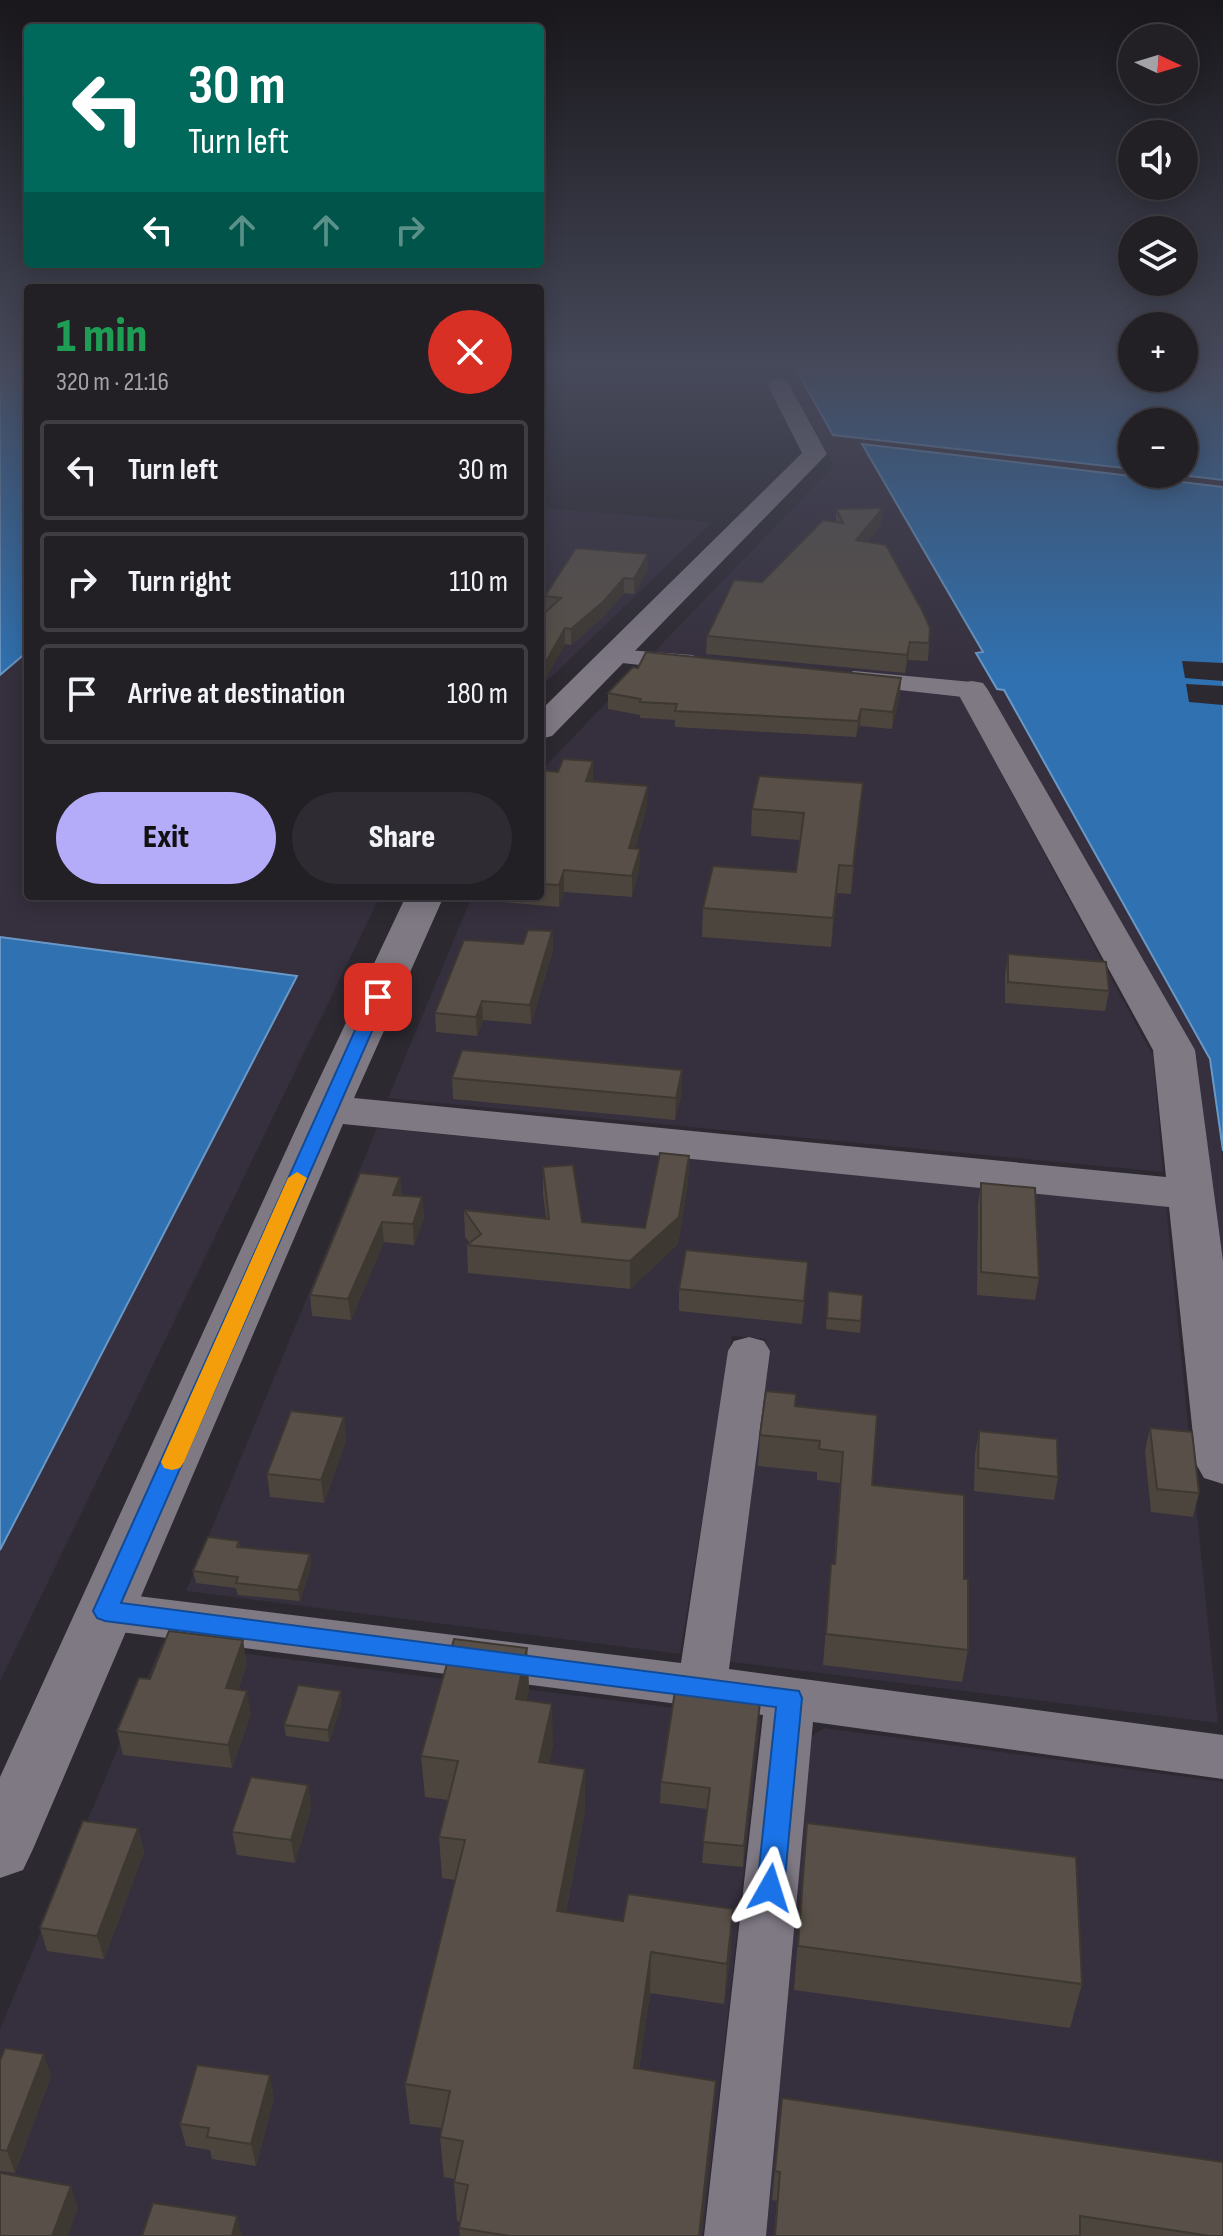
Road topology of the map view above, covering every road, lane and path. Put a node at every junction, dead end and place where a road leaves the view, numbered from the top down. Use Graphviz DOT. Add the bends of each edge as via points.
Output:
graph roads {
  1 [pos="801,468"];
  2 [pos="614,656"];
  3 [pos="722,666"];
  4 [pos="831,676"];
  5 [pos="972,690"];
  6 [pos="544,725"];
  7 [pos="423,900"];
  8 [pos="327,1109"];
  9 [pos="1189,1194"];
  10 [pos="749,1351"];
  11 [pos="1223,1464"];
  12 [pos="105,1611"];
  13 [pos="702,1686"];
  14 [pos="790,1698"];
  15 [pos="1223,1757"];
  16 [pos="0,1849"];
  17 [pos="735,2236"];
  1 -- 2 [label="street"];
  2 -- 3 [label="street"];
  2 -- 6 [label="street"];
  4 -- 5 [label="street"];
  5 -- 9 [label="street" via="1174,1050"];
  7 -- 8 [label="street"];
  8 -- 9 [label="street"];
  8 -- 12 [label="street"];
  9 -- 11 [label="street"];
  10 -- 13 [label="street"];
  12 -- 13 [label="street"];
  12 -- 16 [label="street"];
  13 -- 14 [label="street"];
  14 -- 15 [label="street"];
  14 -- 17 [label="street"];
}
